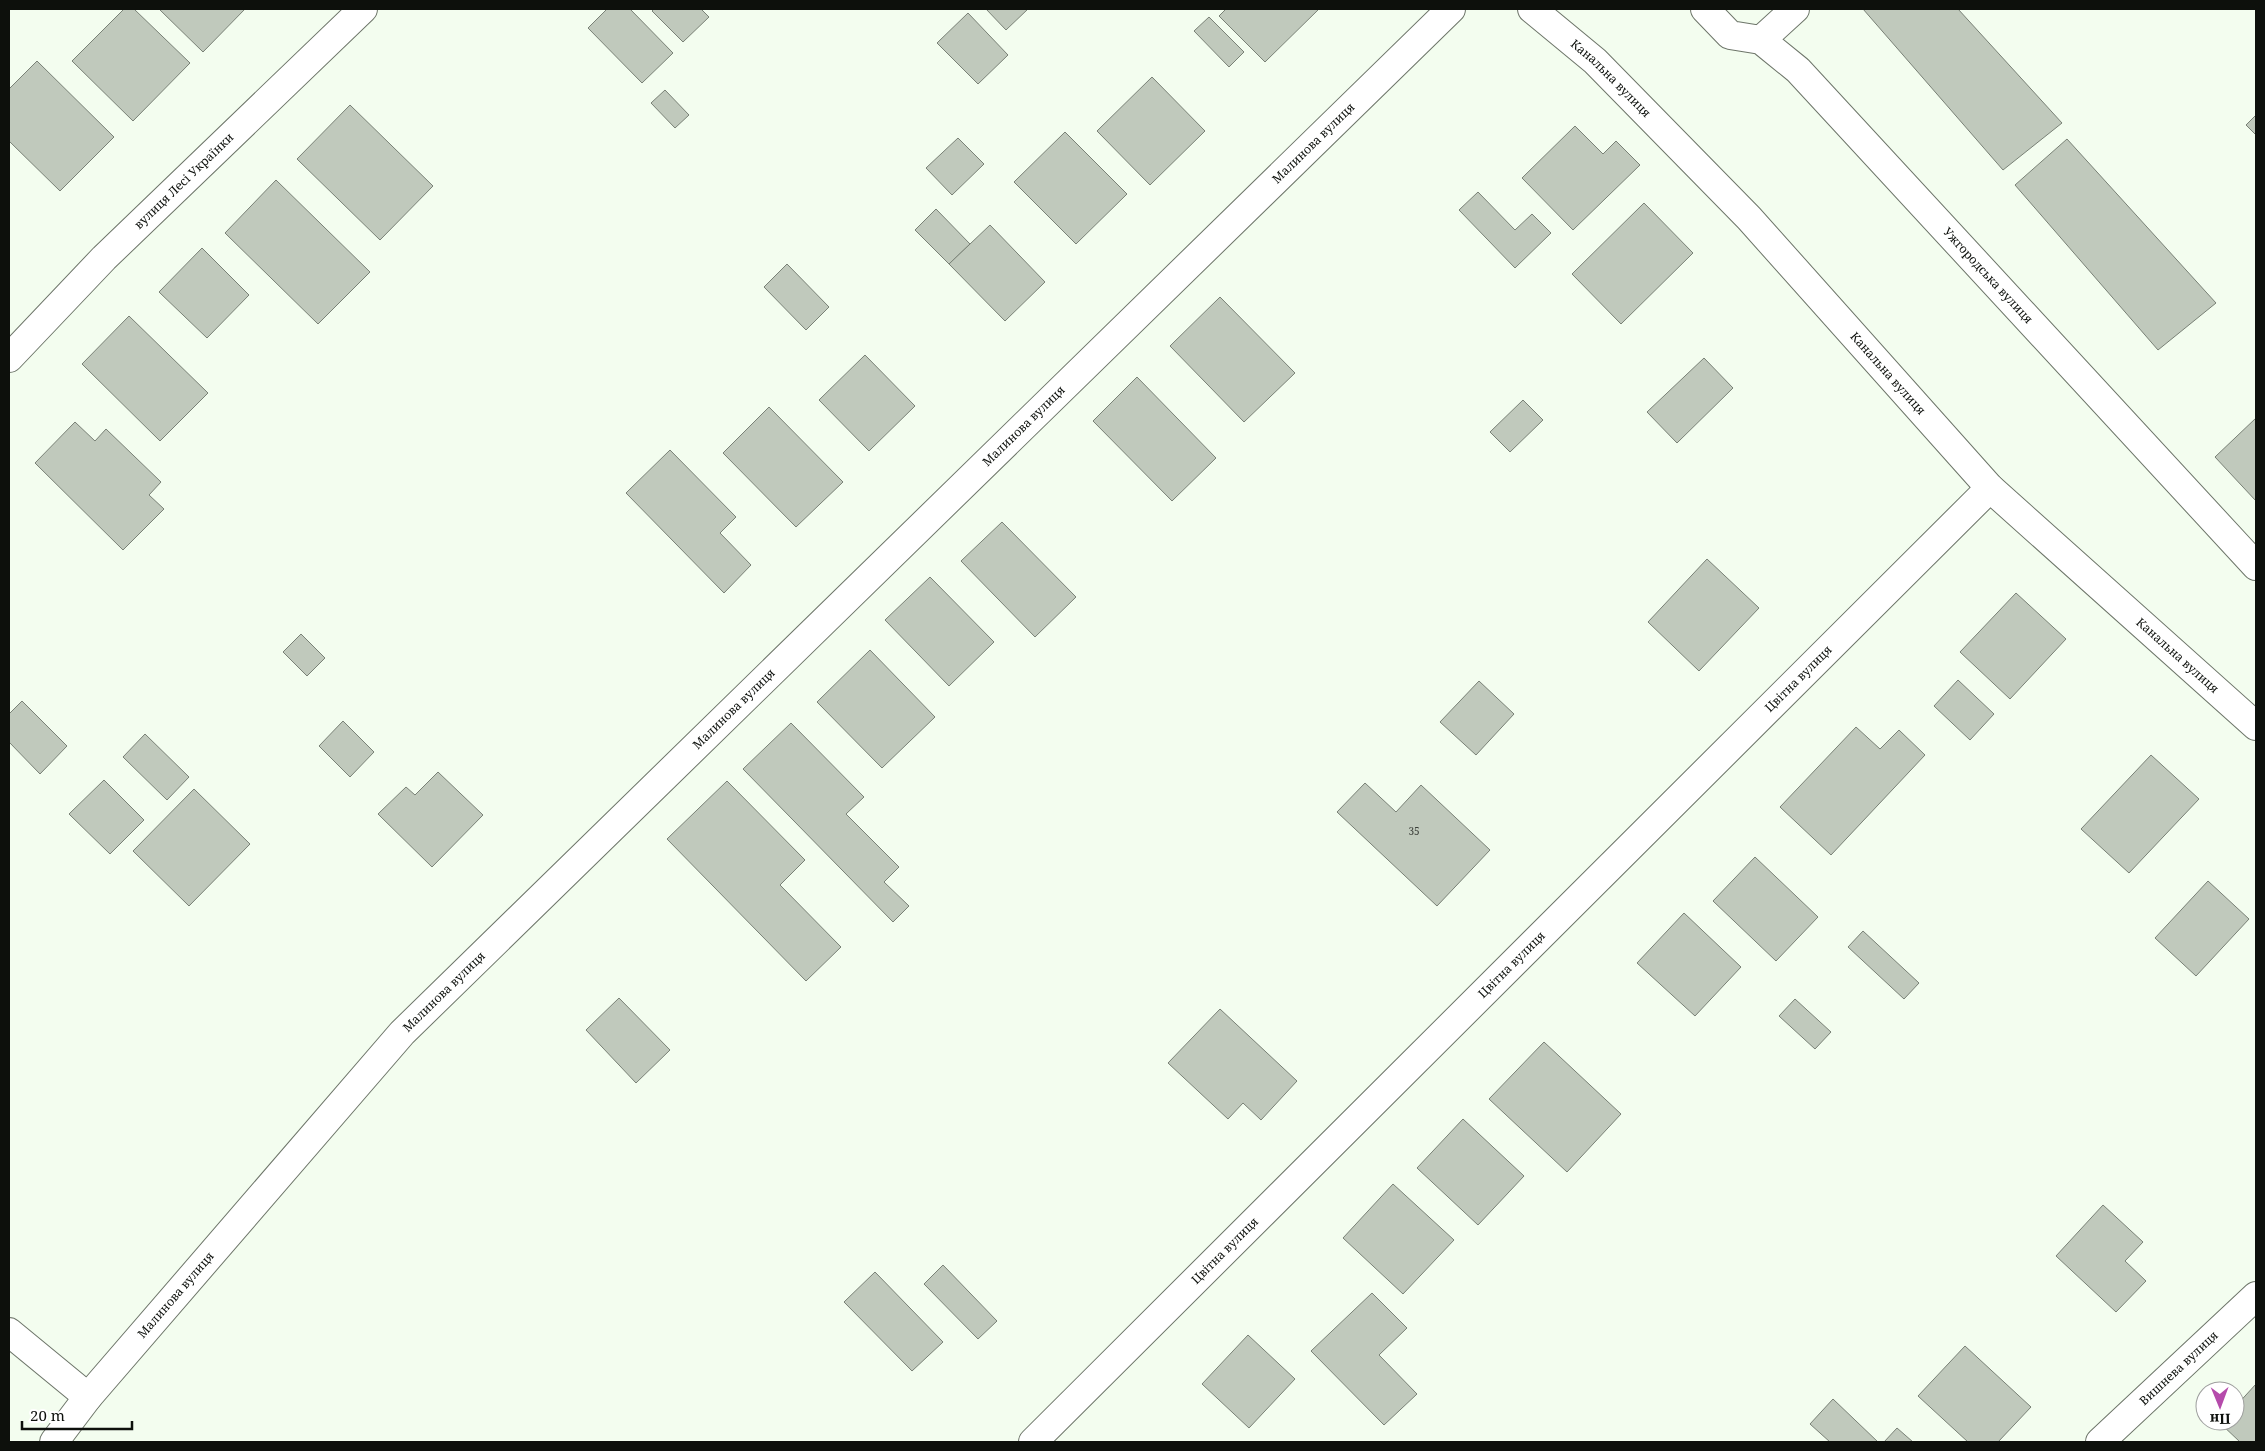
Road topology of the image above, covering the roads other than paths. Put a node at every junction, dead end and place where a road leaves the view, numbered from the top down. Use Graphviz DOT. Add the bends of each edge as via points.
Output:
graph roads {
  1 [pos="363,9"];
  2 [pos="1451,9"];
  3 [pos="1532,9"];
  4 [pos="1705,9"];
  5 [pos="1795,9"];
  6 [pos="1761,40"];
  7 [pos="9,358"];
  8 [pos="1990,488"];
  9 [pos="2256,566"];
  10 [pos="2256,726"];
  11 [pos="2256,1296"];
  12 [pos="9,1332"];
  13 [pos="88,1397"];
  14 [pos="54,1442"];
  15 [pos="1033,1442"];
  16 [pos="2100,1442"];
  1 -- 7 [label="street, вулиця Лесі Українки" via="104,258"];
  2 -- 13 [label="street, Малинова вулиця" via="402,1033"];
  3 -- 8 [label="street, Канальна вулиця" via="1594,62 1749,218"];
  4 -- 6 [label="street, Ужгородська вулиця" via="1730,35"];
  5 -- 6 [label="street"];
  6 -- 9 [label="street, Ужгородська вулиця" via="1798,70"];
  8 -- 10 [label="street, Канальна вулиця"];
  8 -- 15 [label="street, Цвітна вулиця"];
  11 -- 16 [label="street, Вишнева вулиця"];
  12 -- 13 [label="street"];
  13 -- 14 [label="street, Малинова вулиця"];
}
